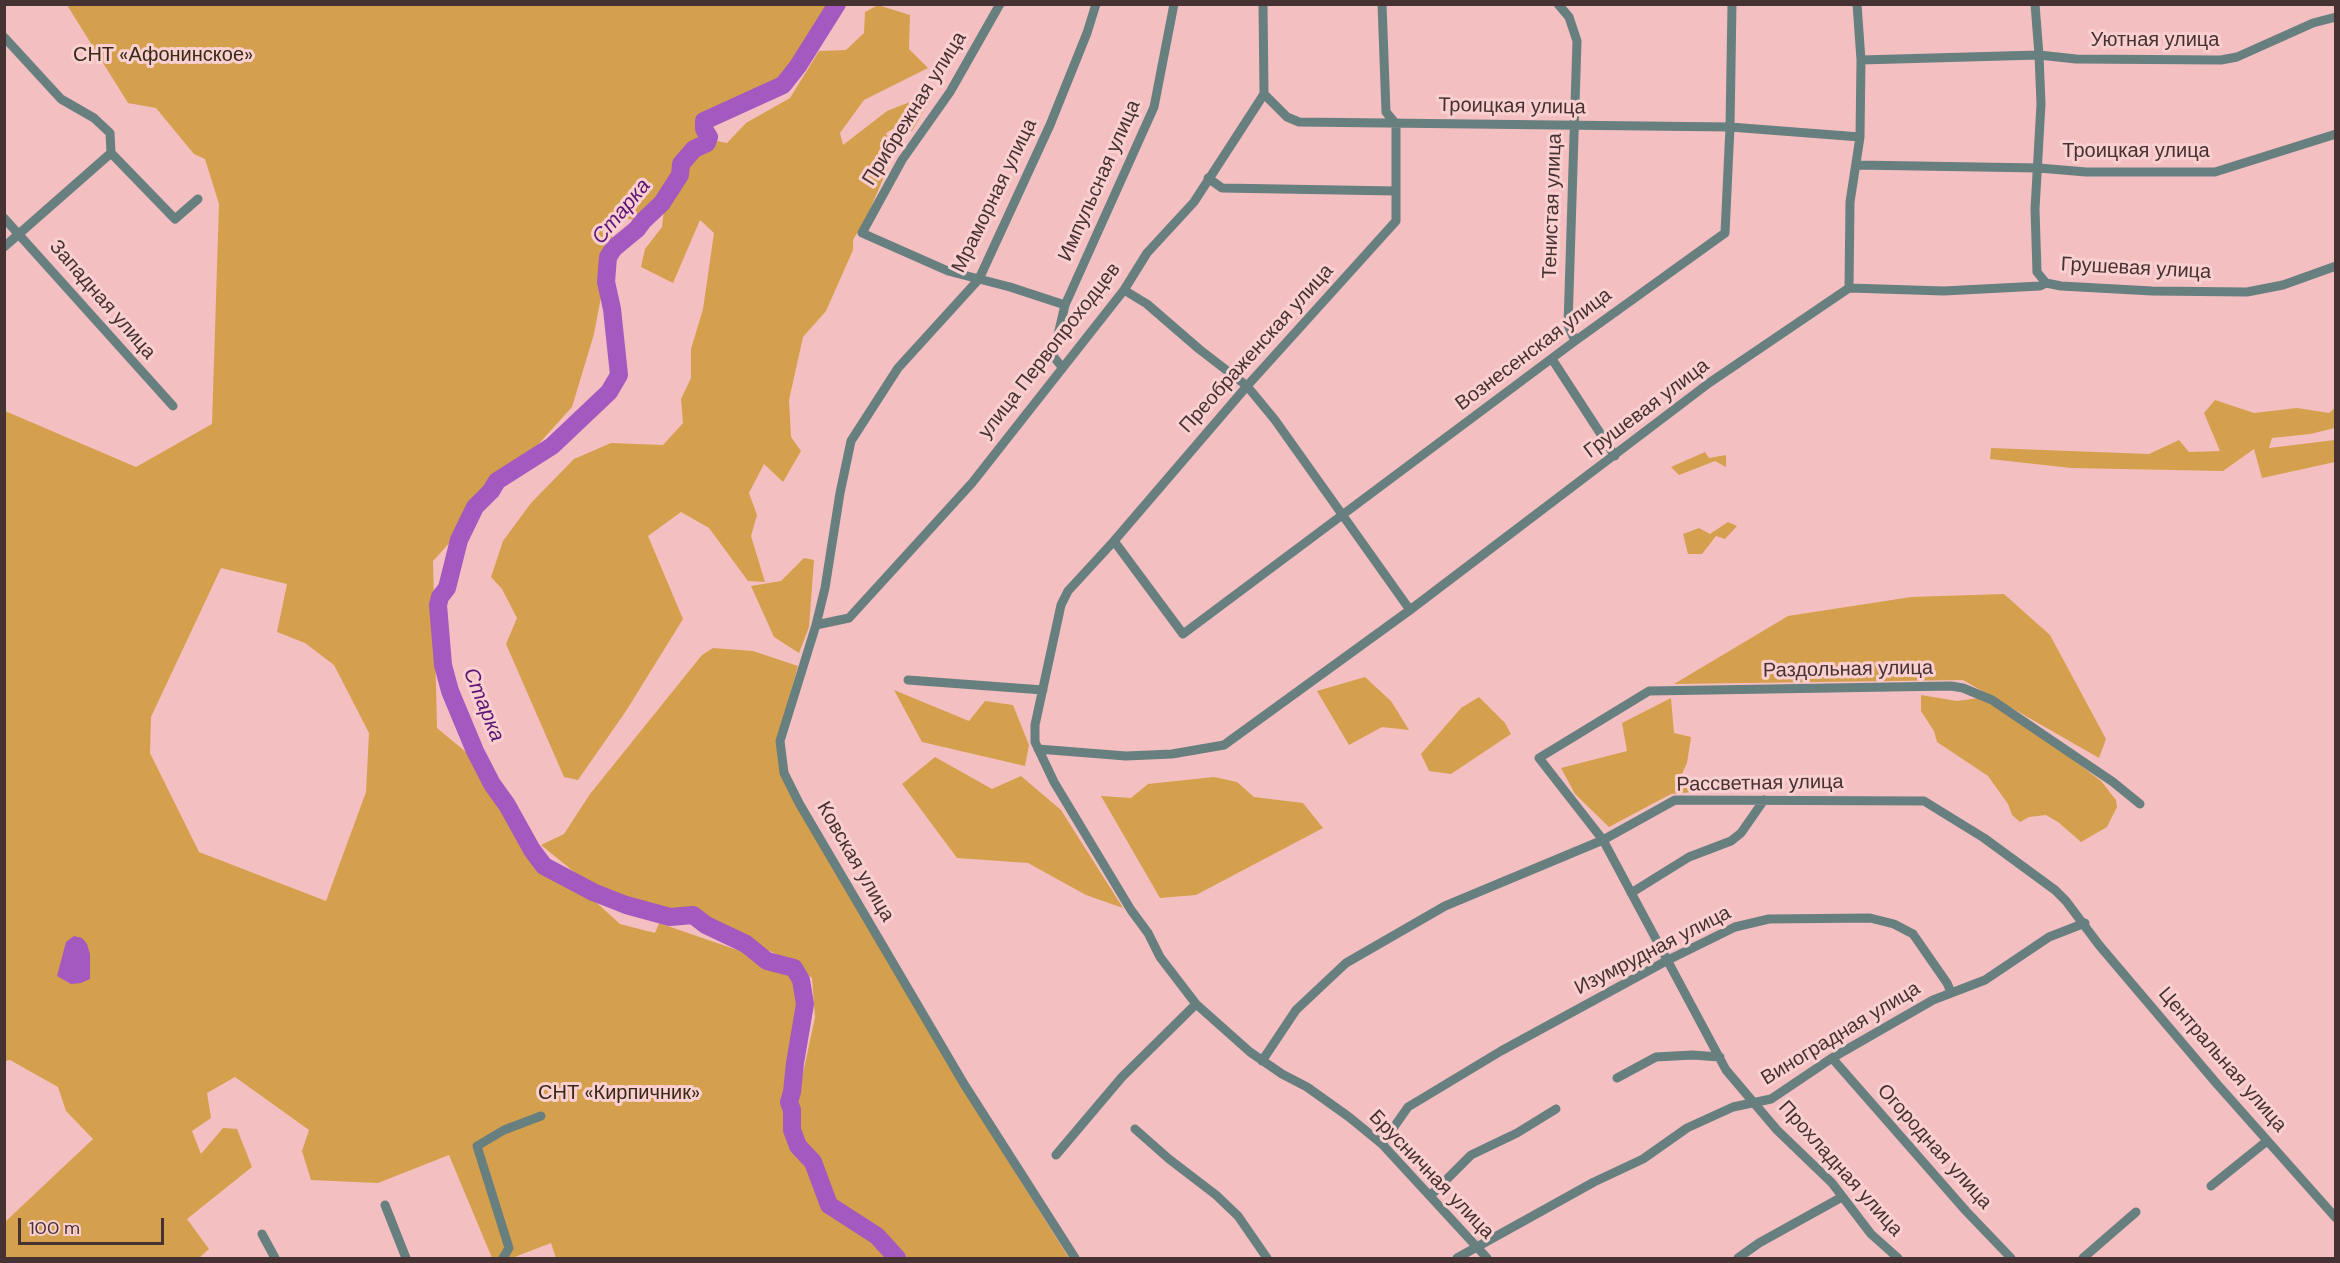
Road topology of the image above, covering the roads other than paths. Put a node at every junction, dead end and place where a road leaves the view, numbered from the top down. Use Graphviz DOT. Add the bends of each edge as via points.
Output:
graph roads {
  1 [pos="1000,4"];
  2 [pos="1096,4"];
  3 [pos="1174,4"];
  4 [pos="1263,4"];
  5 [pos="1382,4"];
  6 [pos="1558,4"];
  7 [pos="1732,4"];
  8 [pos="1857,4"];
  9 [pos="2036,4"];
  10 [pos="2336,17"];
  11 [pos="4,37"];
  12 [pos="2039,55"];
  13 [pos="1861,60"];
  14 [pos="1264,94"];
  15 [pos="1396,124"];
  16 [pos="1574,126"];
  17 [pos="1730,127"];
  18 [pos="2336,134"];
  19 [pos="1860,137"];
  20 [pos="111,153"];
  21 [pos="1856,165"];
  22 [pos="2039,168"];
  23 [pos="1208,178"];
  24 [pos="1396,191"];
  25 [pos="198,199"];
  26 [pos="4,218"];
  27 [pos="21,235"];
  28 [pos="4,247"];
  29 [pos="2336,266"];
  30 [pos="979,279"];
  31 [pos="2046,283"];
  32 [pos="1849,288"];
  33 [pos="1124,290"];
  34 [pos="1065,305"];
  35 [pos="1575,341"];
  36 [pos="1552,359"];
  37 [pos="1062,367"];
  38 [pos="1247,386"];
  39 [pos="173,406"];
  40 [pos="851,441"];
  41 [pos="1615,456"];
  42 [pos="1343,515"];
  43 [pos="1114,541"];
  44 [pos="1410,610"];
  45 [pos="816,625"];
  46 [pos="908,680"];
  47 [pos="1043,690"];
  48 [pos="1038,749"];
  49 [pos="1539,758"];
  50 [pos="1764,800"];
  51 [pos="2140,804"];
  52 [pos="1603,840"];
  53 [pos="1631,893"];
  54 [pos="2085,923"];
  55 [pos="1668,960"];
  56 [pos="1951,992"];
  57 [pos="1196,1004"];
  58 [pos="1720,1057"];
  59 [pos="1832,1058"];
  60 [pos="1262,1061"];
  61 [pos="1617,1078"];
  62 [pos="1755,1103"];
  63 [pos="1556,1109"];
  64 [pos="541,1116"];
  65 [pos="1135,1128"];
  66 [pos="2267,1141"];
  67 [pos="1382,1144"];
  68 [pos="1056,1155"];
  69 [pos="2211,1186"];
  70 [pos="1431,1195"];
  71 [pos="1842,1197"];
  72 [pos="385,1205"];
  73 [pos="2136,1212"];
  74 [pos="2336,1218"];
  75 [pos="262,1234"];
  76 [pos="1477,1247"];
  77 [pos="275,1258"];
  78 [pos="406,1258"];
  79 [pos="503,1258"];
  80 [pos="1075,1258"];
  81 [pos="1267,1258"];
  82 [pos="1457,1258"];
  83 [pos="1487,1258"];
  84 [pos="1738,1258"];
  85 [pos="1898,1258"];
  86 [pos="2011,1258"];
  87 [pos="2083,1258"];
  1 -- 30 [label="street, Прибрежная улица" via="950,92 902,160 862,233 948,271"];
  2 -- 30 [label="street, Мраморная улица" via="1050,125"];
  3 -- 34 [label="street, Импульсная улица" via="1154,107"];
  4 -- 14 [label="street"];
  5 -- 15 [label="street, Преображенская улица" via="1386,112"];
  6 -- 16 [label="street, Тенистая улица" via="1569,17 1577,41"];
  7 -- 17 [label="street, Вознесенская улица"];
  8 -- 13 [label="street"];
  9 -- 12 [label="street"];
  10 -- 12 [label="street, Уютная улица" via="2221,60"];
  11 -- 20 [label="street" via="61,99 110,133"];
  12 -- 13 [label="street, Уютная улица"];
  12 -- 22 [label="street"];
  13 -- 19 [label="street"];
  14 -- 15 [label="street, Троицкая улица" via="1287,117 1299,122"];
  14 -- 23 [label="street, улица Первопроходцев"];
  15 -- 16 [label="street, Троицкая улица"];
  15 -- 24 [label="street, Преображенская улица"];
  16 -- 17 [label="street, Троицкая улица"];
  16 -- 35 [label="street, Тенистая улица" via="1568,325"];
  17 -- 19 [label="street, Троицкая улица"];
  17 -- 35 [label="street, Вознесенская улица" via="1725,233"];
  18 -- 22 [label="street, Троицкая улица" via="2215,172"];
  19 -- 21 [label="street"];
  20 -- 25 [label="street" via="175,219"];
  20 -- 27 [label="street"];
  21 -- 22 [label="street, Троицкая улица"];
  21 -- 32 [label="street" via="1850,202"];
  22 -- 31 [label="street" via="2035,209 2037,272"];
  23 -- 24 [label="street" via="1222,188"];
  23 -- 33 [label="street, улица Первопроходцев" via="1194,202 1147,253"];
  24 -- 38 [label="street, Преображенская улица" via="1396,221"];
  26 -- 27 [label="street, Западная улица"];
  27 -- 28 [label="street"];
  27 -- 39 [label="street, Западная улица"];
  29 -- 31 [label="street, Грушевая улица" via="2283,285 2247,292 2152,291"];
  30 -- 34 [label="street"];
  30 -- 40 [label="street, Мраморная улица" via="898,368"];
  31 -- 32 [label="street, Грушевая улица" via="1944,291"];
  32 -- 41 [label="street, Грушевая улица" via="1709,383"];
  33 -- 37 [label="street, улица Первопроходцев"];
  33 -- 38 [label="street" via="1147,304"];
  34 -- 37 [label="street, Импульсная улица" via="1053,356"];
  35 -- 36 [label="street, Вознесенская улица"];
  36 -- 41 [label="street"];
  36 -- 42 [label="street, Вознесенская улица"];
  37 -- 45 [label="street, улица Первопроходцев" via="972,483 849,618"];
  38 -- 42 [label="street"];
  38 -- 43 [label="street, Преображенская улица"];
  40 -- 45 [label="street, Ковская улица"];
  41 -- 44 [label="street, Грушевая улица"];
  42 -- 43 [label="street, Вознесенская улица" via="1183,634"];
  42 -- 44 [label="street"];
  43 -- 47 [label="street, Преображенская улица" via="1068,591 1061,605"];
  44 -- 48 [label="street, Грушевая улица" via="1224,745 1172,754 1126,756"];
  45 -- 80 [label="street, Ковская улица" via="780,741 784,773 964,1084"];
  46 -- 47 [label="street"];
  47 -- 48 [label="street, Преображенская улица" via="1035,725"];
  48 -- 57 [label="street, Брусничная улица" via="1131,910"];
  49 -- 51 [label="street, Раздольная улица" via="1649,691 1951,686 1992,700"];
  49 -- 52 [label="street, Прохладная улица"];
  50 -- 52 [label="street, Рассветная улица" via="1675,800"];
  50 -- 53 [label="street" via="1742,833 1731,841 1689,856"];
  50 -- 54 [label="street, Рассветная улица" via="1924,801 1984,838 2055,890"];
  52 -- 53 [label="street, Прохладная улица"];
  52 -- 60 [label="street, Рассветная улица" via="1444,906 1346,963 1296,1010"];
  53 -- 55 [label="street, Прохладная улица"];
  54 -- 56 [label="street, Виноградная улица" via="2049,936 1985,980"];
  54 -- 66 [label="street, Центральная улица" via="2099,945"];
  55 -- 56 [label="street, Изумрудная улица" via="1735,927 1769,919 1870,918 1913,934"];
  55 -- 58 [label="street, Прохладная улица"];
  55 -- 67 [label="street, Изумрудная улица" via="1408,1107"];
  56 -- 59 [label="street, Виноградная улица"];
  57 -- 60 [label="street, Брусничная улица"];
  57 -- 68 [label="street" via="1122,1077"];
  58 -- 61 [label="street" via="1656,1057"];
  58 -- 62 [label="street, Прохладная улица" via="1726,1070"];
  59 -- 62 [label="street, Виноградная улица" via="1771,1099"];
  59 -- 86 [label="street, Огородная улица"];
  60 -- 67 [label="street, Брусничная улица" via="1307,1087"];
  62 -- 71 [label="street, Прохладная улица"];
  62 -- 76 [label="street, Виноградная улица" via="1733,1107 1687,1128 1643,1159"];
  63 -- 70 [label="street" via="1471,1155"];
  64 -- 79 [label="street" via="504,1130 477,1146 509,1248"];
  65 -- 81 [label="street" via="1238,1216"];
  66 -- 69 [label="street"];
  66 -- 74 [label="street, Центральная улица"];
  67 -- 70 [label="street, Брусничная улица"];
  70 -- 76 [label="street, Брусничная улица"];
  71 -- 84 [label="street"];
  71 -- 85 [label="street, Прохладная улица"];
  72 -- 78 [label="street"];
  73 -- 87 [label="street"];
  75 -- 77 [label="street"];
  76 -- 82 [label="street, Виноградная улица"];
  76 -- 83 [label="street, Брусничная улица"];
}
